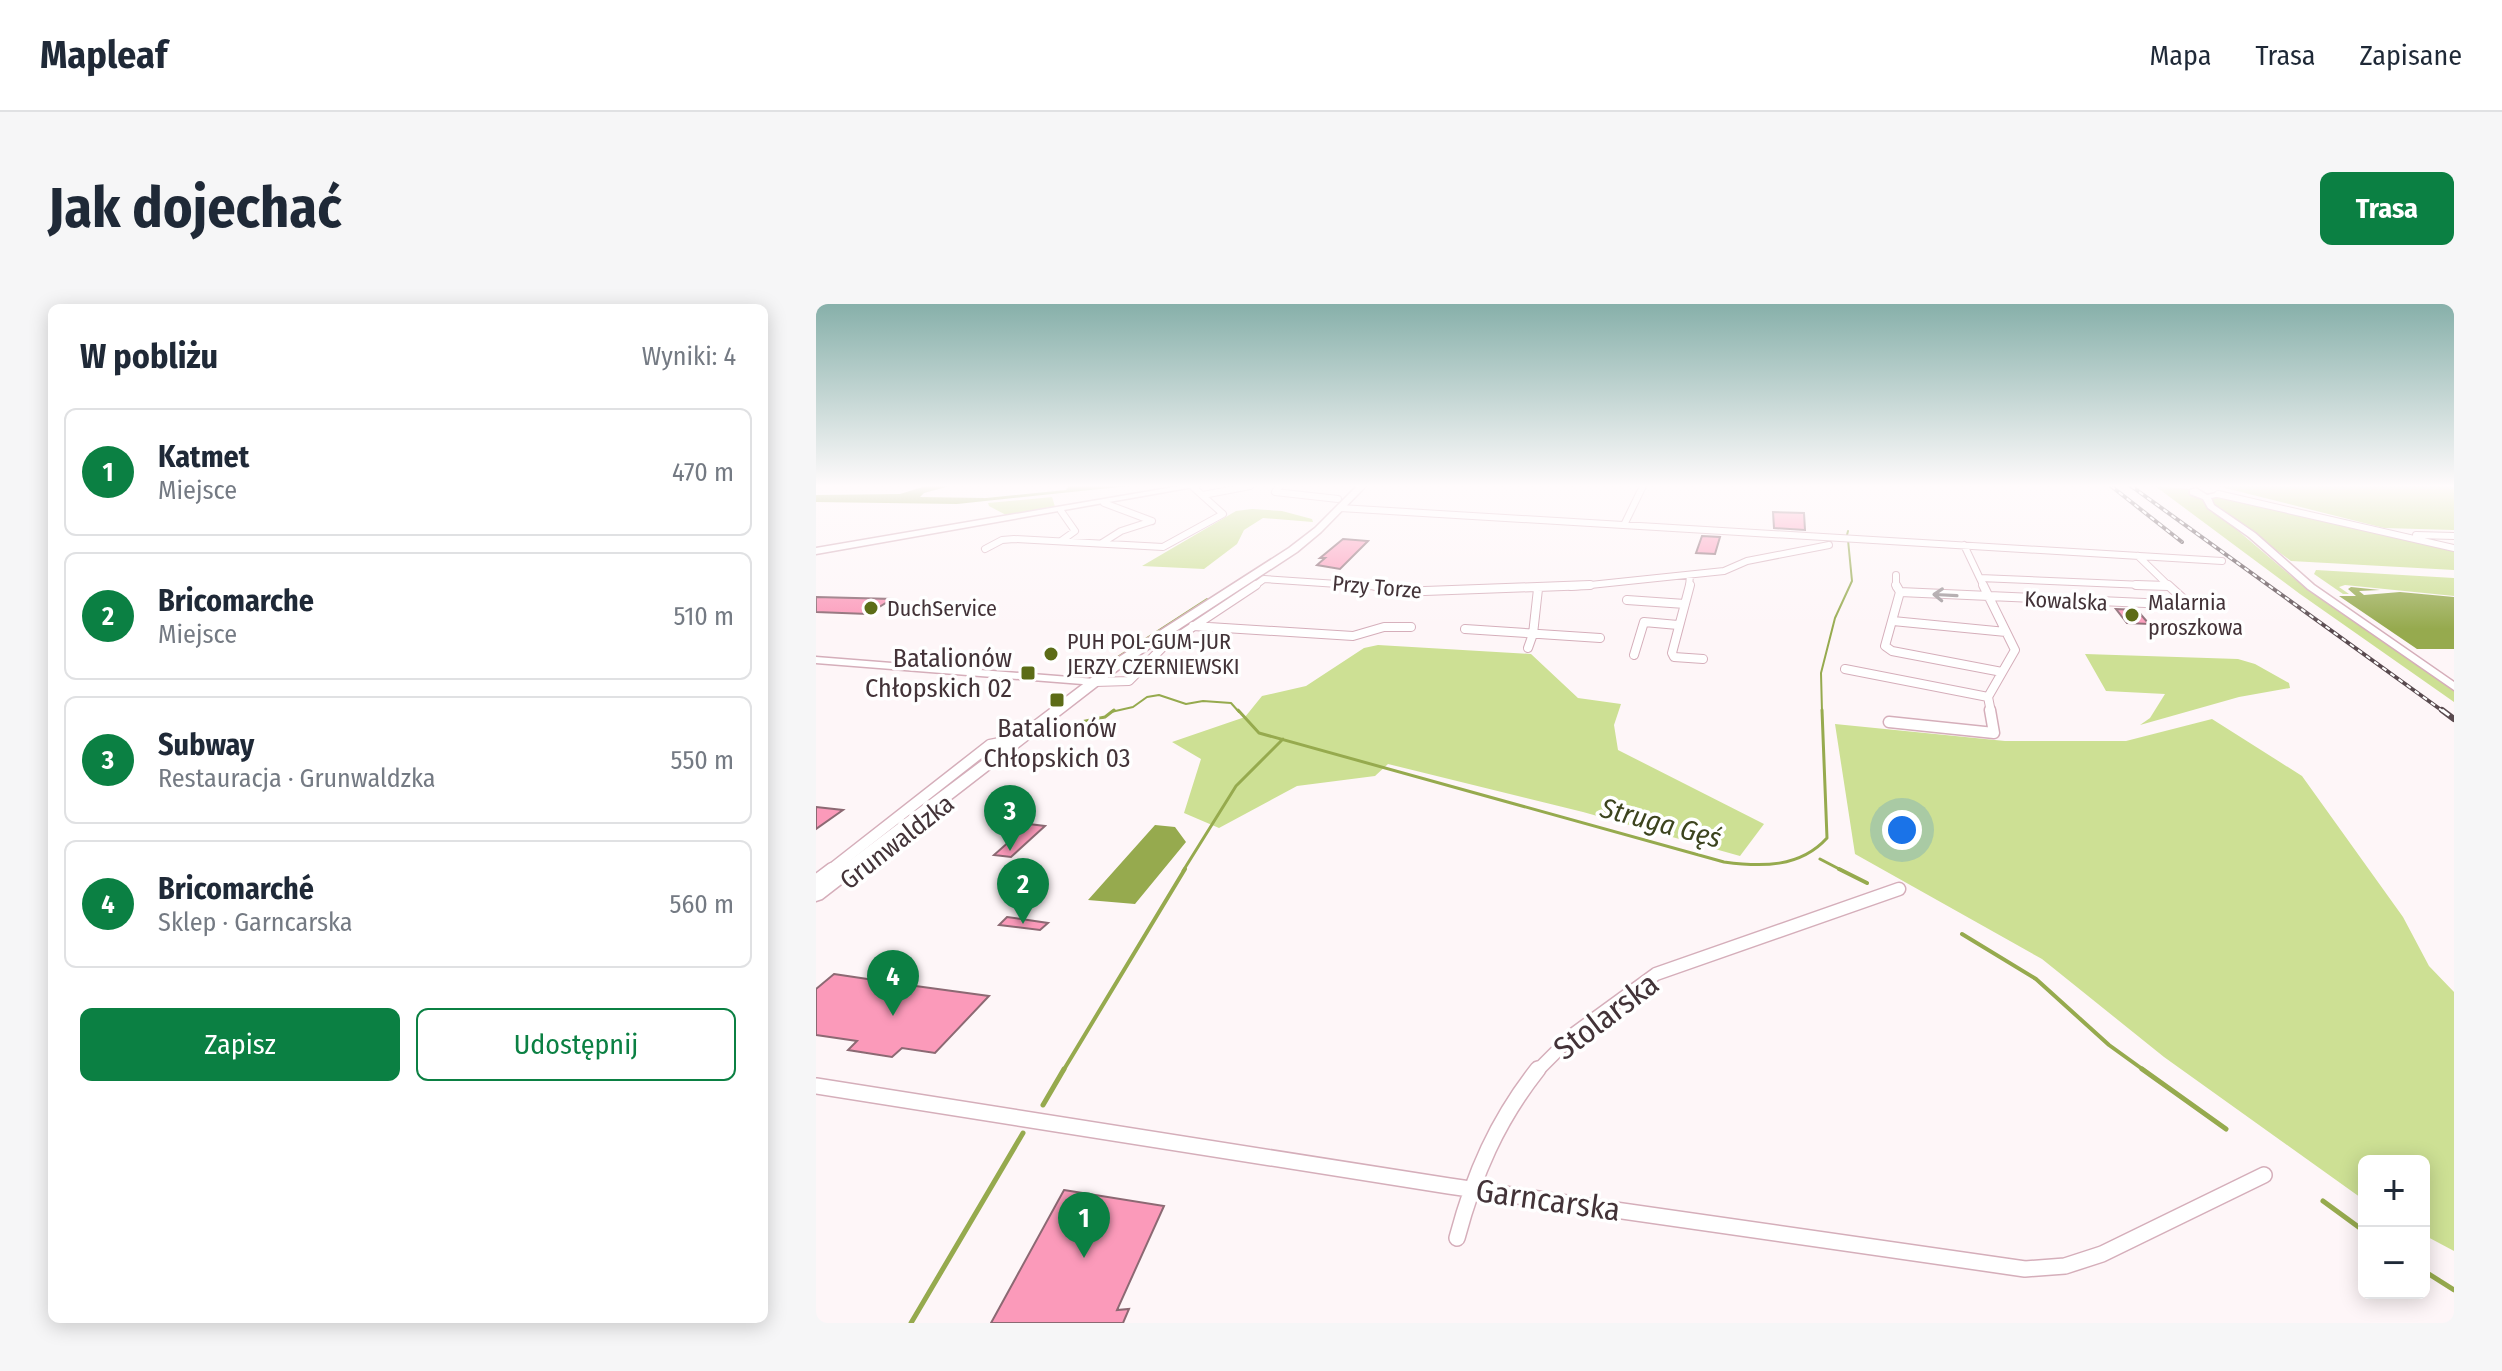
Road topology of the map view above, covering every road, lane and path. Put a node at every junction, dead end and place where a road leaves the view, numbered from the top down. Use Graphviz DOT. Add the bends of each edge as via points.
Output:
graph roads {
  1 [pos="920,534"];
  2 [pos="1072,534"];
  3 [pos="1117,534"];
  4 [pos="1190,534"];
  5 [pos="1309,534"];
  6 [pos="1769,534"];
  7 [pos="2250,534"];
  8 [pos="2391,534"];
  9 [pos="2402,536"];
  10 [pos="2454,536"];
  11 [pos="1060,542"];
  12 [pos="1100,544"];
  13 [pos="1829,545"];
  14 [pos="1964,545"];
  15 [pos="2454,548"];
  16 [pos="985,549"];
  17 [pos="817,550"];
  18 [pos="2138,556"];
  19 [pos="2222,561"];
  20 [pos="1690,575"];
  21 [pos="1896,575"];
  22 [pos="1980,578"];
  23 [pos="1264,579"];
  24 [pos="2168,586"];
  25 [pos="1538,589"];
  26 [pos="1900,592"];
  27 [pos="1990,598"];
  28 [pos="1627,600"];
  29 [pos="1685,604"];
  30 [pos="1893,621"];
  31 [pos="1678,625"];
  32 [pos="1193,626"];
  33 [pos="1411,627"];
  34 [pos="1465,629"];
  35 [pos="2006,632"];
  36 [pos="1533,634"];
  37 [pos="1600,638"];
  38 [pos="1528,648"];
  39 [pos="1634,655"];
  40 [pos="1703,659"];
  41 [pos="816,660"];
  42 [pos="1845,669"];
  43 [pos="2002,672"];
  44 [pos="1095,682"];
  45 [pos="2454,687"];
  46 [pos="1988,697"];
  47 [pos="1050,716"];
  48 [pos="1889,722"];
  49 [pos="1015,740"];
  50 [pos="816,881"];
  51 [pos="1899,889"];
  52 [pos="816,895"];
  53 [pos="816,906"];
  54 [pos="816,1086"];
  55 [pos="2264,1175"];
  56 [pos="1470,1188"];
  57 [pos="1457,1238"];
  1 -- 17 [label="street"];
  2 -- 11 [label="street"];
  3 -- 12 [label="street"];
  4 -- 12 [label="street" via="1163,547"];
  5 -- 44 [label="main road, Grunwaldzka" via="1293,550"];
  6 -- 14 [label="street"];
  7 -- 45 [label="street" via="2311,587"];
  8 -- 9 [label="street"];
  9 -- 10 [label="street"];
  9 -- 15 [label="street"];
  11 -- 12 [label="street"];
  11 -- 16 [label="street" via="1007,540"];
  13 -- 20 [label="street, Przy Torze"];
  14 -- 18 [label="street"];
  14 -- 22 [label="street"];
  18 -- 19 [label="street"];
  18 -- 24 [label="street"];
  20 -- 25 [label="street, Przy Torze"];
  20 -- 29 [label="street"];
  21 -- 26 [label="street"];
  22 -- 24 [label="street"];
  22 -- 27 [label="street"];
  23 -- 25 [label="street, Przy Torze" via="1379,585 1398,592"];
  23 -- 32 [label="street, Grunwaldzka"];
  24 -- 27 [label="street, Kowalska" via="2190,605"];
  25 -- 36 [label="street"];
  27 -- 26 [label="street, Kowalska, one-way"];
  26 -- 30 [label="street"];
  27 -- 35 [label="street"];
  28 -- 29 [label="street"];
  29 -- 31 [label="street"];
  30 -- 35 [label="street"];
  30 -- 43 [label="street" via="1885,646 1892,651"];
  31 -- 39 [label="street" via="1644,622"];
  31 -- 40 [label="street" via="1673,656"];
  32 -- 33 [label="street" via="1353,636 1384,627"];
  32 -- 44 [label="street, Grunwaldzka" via="1150,657 1129,681"];
  34 -- 36 [label="street"];
  35 -- 43 [label="street" via="2015,650"];
  36 -- 37 [label="street"];
  36 -- 38 [label="street"];
  41 -- 44 [label="street"];
  42 -- 46 [label="street"];
  43 -- 46 [label="street"];
  44 -- 47 [label="main road, Grunwaldzka"];
  46 -- 48 [label="street" via="1994,733"];
  47 -- 49 [label="main road, Grunwaldzka"];
  47 -- 53 [label="main road, Grunwaldzka"];
  49 -- 50 [label="street" via="990,745"];
  49 -- 52 [label="main road, Grunwaldzka"];
  51 -- 56 [label="street, Stolarska" via="1656,974 1621,998 1538,1069 1508,1108"];
  54 -- 56 [label="street, Garncarska"];
  55 -- 56 [label="street, Garncarska" via="2102,1254 2065,1266 2025,1269"];
  56 -- 57 [label="street, Stolarska"];
}
